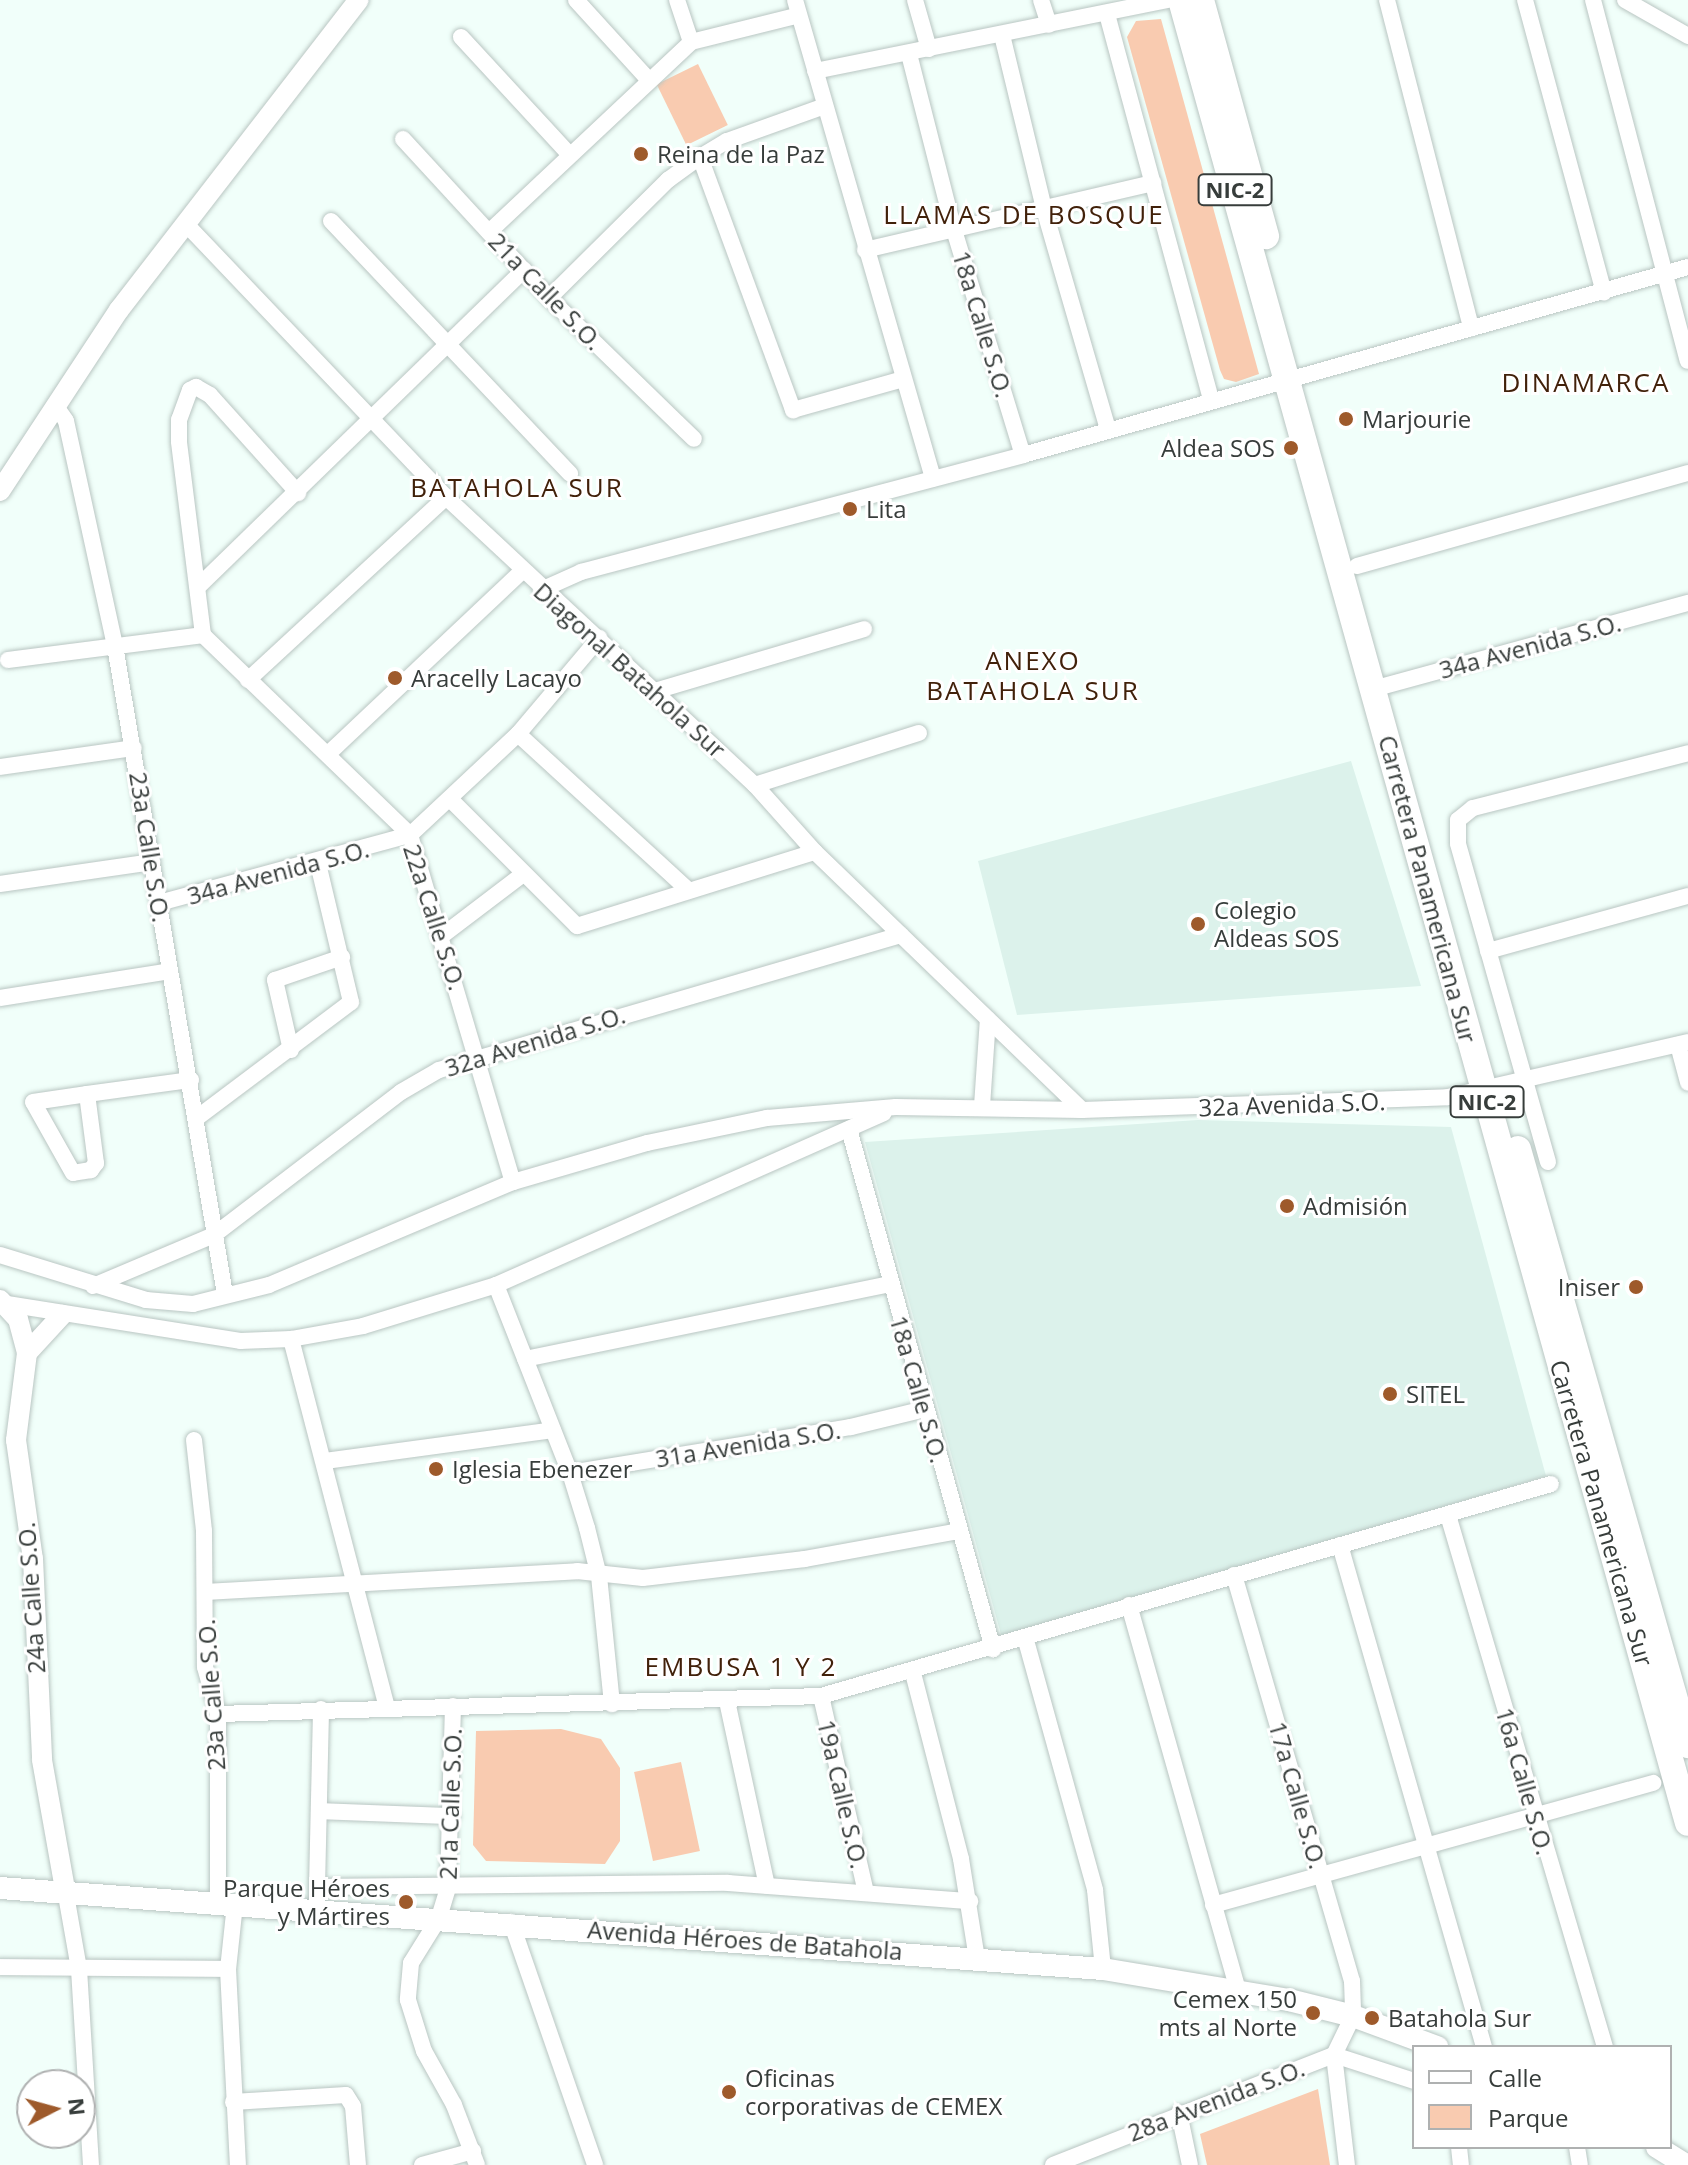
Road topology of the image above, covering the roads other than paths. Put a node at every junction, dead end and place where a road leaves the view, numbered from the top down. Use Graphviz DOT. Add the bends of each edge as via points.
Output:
graph roads {
  1 [pos="359,0"];
  2 [pos="576,0"];
  3 [pos="677,0"];
  4 [pos="915,0"];
  5 [pos="1041,0"];
  6 [pos="1168,0"];
  7 [pos="1181,0"];
  8 [pos="1201,0"];
  9 [pos="1387,0"];
  10 [pos="1525,0"];
  11 [pos="1593,0"];
  12 [pos="1625,0"];
  13 [pos="797,8"];
  14 [pos="1107,14"];
  15 [pos="1049,25"];
  16 [pos="1002,35"];
  17 [pos="1688,36"];
  18 [pos="461,37"];
  19 [pos="691,42"];
  20 [pos="929,49"];
  21 [pos="909,54"];
  22 [pos="815,71"];
  23 [pos="648,79"];
  24 [pos="825,106"];
  25 [pos="403,139"];
  26 [pos="569,154"];
  27 [pos="700,157"];
  28 [pos="1153,183"];
  29 [pos="1044,209"];
  30 [pos="331,221"];
  31 [pos="185,223"];
  32 [pos="954,230"];
  33 [pos="489,232"];
  34 [pos="865,250"];
  35 [pos="1688,267"];
  36 [pos="524,270"];
  37 [pos="1663,274"];
  38 [pos="1604,293"];
  39 [pos="549,298"];
  40 [pos="1471,328"];
  41 [pos="448,346"];
  42 [pos="1688,361"];
  43 [pos="1297,377"];
  44 [pos="903,379"];
  45 [pos="1211,399"];
  46 [pos="55,405"];
  47 [pos="370,422"];
  48 [pos="1108,429"];
  49 [pos="694,439"];
  50 [pos="1023,455"];
  51 [pos="1688,473"];
  52 [pos="570,474"];
  53 [pos="933,478"];
  54 [pos="0,491"];
  55 [pos="298,493"];
  56 [pos="446,497"];
  57 [pos="1357,566"];
  58 [pos="522,571"];
  59 [pos="200,585"];
  60 [pos="541,590"];
  61 [pos="1688,603"];
  62 [pos="864,629"];
  63 [pos="203,635"];
  64 [pos="599,638"];
  65 [pos="115,646"];
  66 [pos="8,660"];
  67 [pos="248,680"];
  68 [pos="1381,687"];
  69 [pos="655,691"];
  70 [pos="919,733"];
  71 [pos="518,734"];
  72 [pos="134,748"];
  73 [pos="1688,753"];
  74 [pos="328,754"];
  75 [pos="0,767"];
  76 [pos="755,785"];
  77 [pos="452,801"];
  78 [pos="410,835"];
  79 [pos="815,852"];
  80 [pos="152,862"];
  81 [pos="318,864"];
  82 [pos="523,874"];
  83 [pos="0,884"];
  84 [pos="688,890"];
  85 [pos="1688,896"];
  86 [pos="159,903"];
  87 [pos="443,935"];
  88 [pos="901,935"];
  89 [pos="1488,951"];
  90 [pos="342,957"];
  91 [pos="170,971"];
  92 [pos="0,998"];
  93 [pos="988,1019"];
  94 [pos="1683,1044"];
  95 [pos="291,1050"];
  96 [pos="478,1055"];
  97 [pos="191,1080"];
  98 [pos="1688,1083"];
  99 [pos="1504,1088"];
  100 [pos="87,1094"];
  101 [pos="982,1106"];
  102 [pos="896,1107"];
  103 [pos="1082,1110"];
  104 [pos="198,1117"];
  105 [pos="849,1129"];
  106 [pos="1548,1162"];
  107 [pos="513,1182"];
  108 [pos="214,1235"];
  109 [pos="0,1255"];
  110 [pos="889,1284"];
  111 [pos="496,1285"];
  112 [pos="93,1286"];
  113 [pos="225,1294"];
  114 [pos="4,1302"];
  115 [pos="62,1315"];
  116 [pos="291,1339"];
  117 [pos="27,1353"];
  118 [pos="525,1359"];
  119 [pos="925,1409"];
  120 [pos="553,1430"];
  121 [pos="194,1440"];
  122 [pos="325,1461"];
  123 [pos="570,1473"];
  124 [pos="1551,1484"];
  125 [pos="1448,1515"];
  126 [pos="959,1531"];
  127 [pos="1340,1545"];
  128 [pos="1234,1575"];
  129 [pos="599,1576"];
  130 [pos="355,1580"];
  131 [pos="205,1592"];
  132 [pos="1129,1605"];
  133 [pos="1025,1637"];
  134 [pos="993,1649"];
  135 [pos="913,1673"];
  136 [pos="821,1696"];
  137 [pos="727,1701"];
  138 [pos="612,1704"];
  139 [pos="453,1706"];
  140 [pos="387,1708"];
  141 [pos="321,1709"];
  142 [pos="218,1714"];
  143 [pos="1688,1745"];
  144 [pos="1673,1785"];
  145 [pos="319,1811"];
  146 [pos="452,1816"];
  147 [pos="1535,1817"];
  148 [pos="1688,1823"];
  149 [pos="1428,1846"];
  150 [pos="1321,1873"];
  151 [pos="767,1886"];
  152 [pos="0,1888"];
  153 [pos="448,1888"];
  154 [pos="866,1892"];
  155 [pos="42,1894"];
  156 [pos="66,1895"];
  157 [pos="317,1898"];
  158 [pos="970,1901"];
  159 [pos="0,1902"];
  160 [pos="226,1903"];
  161 [pos="1213,1905"];
  162 [pos="439,1918"];
  163 [pos="511,1922"];
  164 [pos="977,1959"];
  165 [pos="0,1967"];
  166 [pos="79,1969"];
  167 [pos="228,1969"];
  168 [pos="1103,1969"];
  169 [pos="1238,1990"];
  170 [pos="1353,2016"];
  171 [pos="1432,2045"];
  172 [pos="1483,2045"];
  173 [pos="1604,2045"];
  174 [pos="1334,2055"];
  175 [pos="1412,2080"];
  176 [pos="233,2102"];
  177 [pos="1179,2113"];
  178 [pos="1660,2149"];
  179 [pos="475,2158"];
  180 [pos="91,2165"];
  181 [pos="238,2165"];
  182 [pos="358,2165"];
  183 [pos="422,2165"];
  184 [pos="595,2165"];
  185 [pos="1053,2165"];
  186 [pos="1190,2165"];
  187 [pos="1347,2165"];
  188 [pos="1686,2165"];
  1 -- 31 [label="street"];
  2 -- 23 [label="street"];
  3 -- 19 [label="street"];
  4 -- 20 [label="street"];
  5 -- 15 [label="street"];
  6 -- 14 [label="street"];
  7 -- 43 [label="highway, Carretera Panamericana Sur / NIC-2"];
  8 -- 43 [label="highway, Carretera Panamericana Sur / NIC-2"];
  9 -- 40 [label="street"];
  10 -- 38 [label="street"];
  11 -- 37 [label="street"];
  12 -- 17 [label="street"];
  13 -- 19 [label="street"];
  13 -- 22 [label="street"];
  14 -- 15 [label="street"];
  14 -- 28 [label="street"];
  15 -- 16 [label="street"];
  16 -- 20 [label="street"];
  16 -- 29 [label="street"];
  18 -- 26 [label="street"];
  19 -- 23 [label="street"];
  20 -- 21 [label="street"];
  21 -- 22 [label="street"];
  21 -- 32 [label="street, 18a Calle S.O."];
  22 -- 24 [label="street"];
  23 -- 26 [label="street"];
  24 -- 27 [label="street" via="727,141"];
  24 -- 34 [label="street"];
  25 -- 33 [label="street, 21a Calle S.O."];
  26 -- 33 [label="street"];
  27 -- 39 [label="street" via="668,180"];
  27 -- 44 [label="street" via="793,410"];
  28 -- 29 [label="street"];
  28 -- 45 [label="street"];
  29 -- 32 [label="street"];
  29 -- 48 [label="street"];
  30 -- 41 [label="street"];
  31 -- 46 [label="street"];
  31 -- 47 [label="street, Diagonal Batahola Sur"];
  32 -- 34 [label="street"];
  32 -- 50 [label="street, 18a Calle S.O."];
  33 -- 36 [label="street, 21a Calle S.O."];
  34 -- 44 [label="street"];
  35 -- 37 [label="street"];
  36 -- 39 [label="street, 21a Calle S.O."];
  36 -- 41 [label="street"];
  37 -- 38 [label="street"];
  37 -- 42 [label="street"];
  38 -- 40 [label="street"];
  39 -- 49 [label="street, 21a Calle S.O."];
  40 -- 43 [label="street"];
  41 -- 47 [label="street"];
  41 -- 52 [label="street"];
  43 -- 45 [label="street"];
  43 -- 57 [label="highway, Carretera Panamericana Sur / NIC-2"];
  43 -- 68 [label="highway, Carretera Panamericana Sur / NIC-2"];
  44 -- 53 [label="street"];
  45 -- 48 [label="street"];
  46 -- 54 [label="street"];
  46 -- 65 [label="street, 23a Calle S.O." via="66,421"];
  47 -- 55 [label="street"];
  47 -- 56 [label="street, Diagonal Batahola Sur"];
  48 -- 50 [label="street"];
  50 -- 53 [label="street"];
  51 -- 57 [label="street"];
  53 -- 60 [label="street" via="581,572"];
  55 -- 59 [label="street"];
  55 -- 59 [label="street" via="210,395 196,387 190,390 179,420 179,441"];
  56 -- 58 [label="street, Diagonal Batahola Sur"];
  56 -- 67 [label="street"];
  57 -- 68 [label="highway, Carretera Panamericana Sur / NIC-2"];
  58 -- 60 [label="street, Diagonal Batahola Sur"];
  58 -- 74 [label="street"];
  59 -- 63 [label="street"];
  60 -- 64 [label="street, Diagonal Batahola Sur"];
  61 -- 68 [label="street, 34a Avenida S.O."];
  62 -- 69 [label="street"];
  63 -- 65 [label="street"];
  63 -- 67 [label="street, 22a Calle S.O."];
  64 -- 69 [label="street, Diagonal Batahola Sur"];
  64 -- 71 [label="street, 34a Avenida S.O."];
  65 -- 66 [label="street"];
  65 -- 72 [label="street, 23a Calle S.O."];
  67 -- 74 [label="street, 22a Calle S.O."];
  68 -- 99 [label="highway, Carretera Panamericana Sur / NIC-2"];
  69 -- 76 [label="street, Diagonal Batahola Sur"];
  70 -- 76 [label="street"];
  71 -- 77 [label="street, 34a Avenida S.O."];
  71 -- 84 [label="street"];
  72 -- 75 [label="street"];
  72 -- 80 [label="street, 23a Calle S.O."];
  73 -- 89 [label="street" via="1473,808 1458,820 1458,843"];
  74 -- 78 [label="street, 22a Calle S.O."];
  76 -- 79 [label="street, Diagonal Batahola Sur"];
  77 -- 78 [label="street, 34a Avenida S.O."];
  77 -- 82 [label="street"];
  78 -- 81 [label="street, 34a Avenida S.O."];
  78 -- 87 [label="street, 22a Calle S.O."];
  79 -- 84 [label="street"];
  79 -- 88 [label="street, Diagonal Batahola Sur"];
  80 -- 83 [label="street"];
  80 -- 86 [label="street, 23a Calle S.O."];
  81 -- 86 [label="street, 34a Avenida S.O."];
  81 -- 90 [label="street"];
  82 -- 84 [label="street" via="577,926"];
  82 -- 87 [label="street"];
  85 -- 89 [label="street"];
  86 -- 91 [label="street, 23a Calle S.O."];
  87 -- 96 [label="street, 22a Calle S.O."];
  88 -- 93 [label="street, Diagonal Batahola Sur"];
  88 -- 96 [label="street, 32a Avenida S.O."];
  89 -- 99 [label="street"];
  90 -- 95 [label="street" via="351,1002"];
  90 -- 95 [label="street" via="275,980"];
  91 -- 92 [label="street"];
  91 -- 97 [label="street, 23a Calle S.O."];
  93 -- 101 [label="street"];
  93 -- 103 [label="street, Diagonal Batahola Sur"];
  94 -- 98 [label="street"];
  94 -- 99 [label="street, 32a Avenida S.O."];
  95 -- 104 [label="street"];
  96 -- 107 [label="street, 22a Calle S.O."];
  96 -- 108 [label="street, 32a Avenida S.O." via="401,1092"];
  97 -- 100 [label="street"];
  97 -- 104 [label="street, 23a Calle S.O."];
  99 -- 103 [label="street, 32a Avenida S.O." via="1376,1102"];
  99 -- 106 [label="street"];
  99 -- 143 [label="highway, Carretera Panamericana Sur / NIC-2"];
  99 -- 144 [label="highway, Carretera Panamericana Sur / NIC-2"];
  100 -- 100 [label="street" via="33,1102 73,1173 91,1170 96,1163"];
  101 -- 102 [label="street, 32a Avenida S.O."];
  101 -- 103 [label="street, 32a Avenida S.O."];
  102 -- 105 [label="street"];
  102 -- 107 [label="street, 32a Avenida S.O." via="767,1118 647,1143"];
  104 -- 108 [label="street, 23a Calle S.O."];
  105 -- 110 [label="street, 18a Calle S.O."];
  105 -- 111 [label="street"];
  107 -- 113 [label="street, 32a Avenida S.O." via="269,1285"];
  108 -- 112 [label="street, 32a Avenida S.O."];
  108 -- 113 [label="street, 23a Calle S.O."];
  109 -- 112 [label="street, 32a Avenida S.O."];
  110 -- 118 [label="street"];
  110 -- 119 [label="street, 18a Calle S.O."];
  111 -- 116 [label="street" via="428,1309"];
  111 -- 118 [label="street"];
  112 -- 113 [label="street, 32a Avenida S.O." via="146,1300 193,1304"];
  114 -- 115 [label="street"];
  114 -- 117 [label="street, 24a Calle S.O." via="21,1326"];
  115 -- 116 [label="street" via="199,1338"];
  115 -- 117 [label="street"];
  116 -- 122 [label="street"];
  117 -- 156 [label="street, 24a Calle S.O." via="16,1440 33,1559 42,1760"];
  118 -- 120 [label="street"];
  119 -- 123 [label="street, 31a Avenida S.O." via="851,1427"];
  119 -- 126 [label="street, 18a Calle S.O."];
  120 -- 122 [label="street"];
  120 -- 123 [label="street"];
  121 -- 131 [label="street, 23a Calle S.O."];
  122 -- 130 [label="street"];
  123 -- 129 [label="street"];
  124 -- 125 [label="street"];
  125 -- 127 [label="street"];
  125 -- 147 [label="street, 16a Calle S.O."];
  126 -- 129 [label="street" via="805,1559 643,1578"];
  126 -- 134 [label="street, 18a Calle S.O."];
  127 -- 128 [label="street"];
  127 -- 149 [label="street"];
  128 -- 132 [label="street"];
  128 -- 150 [label="street, 17a Calle S.O."];
  129 -- 130 [label="street" via="577,1571"];
  129 -- 138 [label="street"];
  130 -- 131 [label="street"];
  130 -- 140 [label="street"];
  131 -- 142 [label="street, 23a Calle S.O." via="205,1667"];
  132 -- 133 [label="street"];
  132 -- 161 [label="street"];
  133 -- 134 [label="street"];
  133 -- 168 [label="street" via="1095,1890"];
  134 -- 135 [label="street"];
  135 -- 136 [label="street"];
  135 -- 158 [label="street"];
  136 -- 137 [label="street"];
  136 -- 154 [label="street, 19a Calle S.O."];
  137 -- 138 [label="street"];
  137 -- 151 [label="street"];
  138 -- 139 [label="street"];
  139 -- 140 [label="street"];
  139 -- 146 [label="street, 21a Calle S.O."];
  140 -- 141 [label="street"];
  141 -- 142 [label="street"];
  141 -- 145 [label="street"];
  142 -- 160 [label="street, 23a Calle S.O."];
  144 -- 147 [label="street"];
  144 -- 148 [label="highway, Carretera Panamericana Sur / NIC-2"];
  145 -- 146 [label="street"];
  145 -- 157 [label="street"];
  146 -- 153 [label="street, 21a Calle S.O."];
  147 -- 149 [label="street"];
  147 -- 173 [label="street, 16a Calle S.O."];
  149 -- 150 [label="street"];
  149 -- 172 [label="street"];
  150 -- 161 [label="street"];
  150 -- 170 [label="street, 17a Calle S.O." via="1352,1981"];
  151 -- 153 [label="street"];
  151 -- 154 [label="street"];
  152 -- 155 [label="main road, Avenida Héroes de Batahola"];
  153 -- 157 [label="street"];
  153 -- 162 [label="street, 21a Calle S.O."];
  154 -- 158 [label="street"];
  155 -- 156 [label="main road, Avenida Héroes de Batahola"];
  155 -- 159 [label="main road, Avenida Héroes de Batahola"];
  156 -- 160 [label="main road, Avenida Héroes de Batahola"];
  156 -- 166 [label="street"];
  157 -- 160 [label="main road, Avenida Héroes de Batahola"];
  157 -- 162 [label="main road, Avenida Héroes de Batahola"];
  158 -- 164 [label="street"];
  160 -- 167 [label="street, 23a Calle S.O."];
  161 -- 169 [label="street"];
  162 -- 163 [label="main road, Avenida Héroes de Batahola"];
  162 -- 179 [label="street, 21a Calle S.O." via="411,1963 408,2000 424,2051"];
  163 -- 164 [label="main road, Avenida Héroes de Batahola"];
  163 -- 184 [label="street"];
  164 -- 168 [label="main road, Avenida Héroes de Batahola"];
  165 -- 166 [label="street"];
  166 -- 167 [label="street"];
  166 -- 180 [label="street"];
  167 -- 176 [label="street, 23a Calle S.O."];
  168 -- 169 [label="main road, Avenida Héroes de Batahola"];
  169 -- 170 [label="main road, Avenida Héroes de Batahola"];
  170 -- 171 [label="main road, Avenida Héroes de Batahola"];
  170 -- 174 [label="street"];
  174 -- 175 [label="street"];
  174 -- 177 [label="street, 28a Avenida S.O."];
  174 -- 187 [label="street"];
  176 -- 181 [label="street, 23a Calle S.O."];
  176 -- 182 [label="street" via="346,2095 353,2106"];
  177 -- 185 [label="street, 28a Avenida S.O."];
  177 -- 186 [label="street"];
  178 -- 188 [label="main road"];
  179 -- 183 [label="street"];
}
